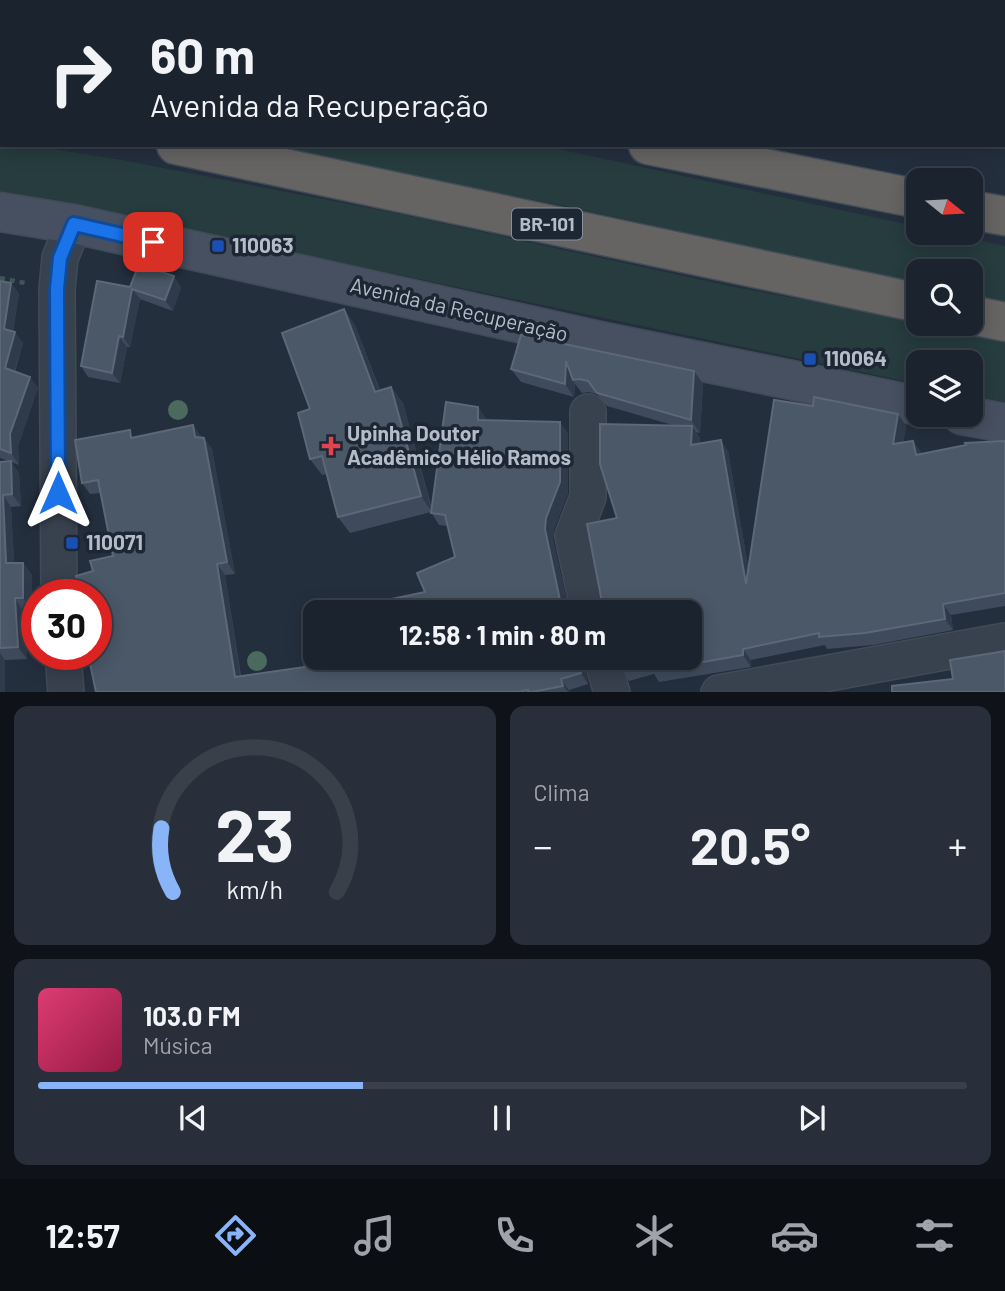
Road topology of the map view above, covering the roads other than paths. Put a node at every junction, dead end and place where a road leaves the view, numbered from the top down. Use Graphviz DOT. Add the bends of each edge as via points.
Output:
graph roads {
  1 [pos="185,147"];
  2 [pos="658,147"];
  3 [pos="906,196"];
  4 [pos="0,212"];
  5 [pos="984,212"];
  6 [pos="1005,216"];
  7 [pos="74,224"];
  8 [pos="906,300"];
  9 [pos="983,317"];
  10 [pos="1005,322"];
  11 [pos="906,403"];
  12 [pos="588,412"];
  13 [pos="983,419"];
  14 [pos="1005,423"];
  15 [pos="60,579"];
  16 [pos="586,600"];
  17 [pos="1005,641"];
  18 [pos="64,670"];
  19 [pos="606,670"];
  20 [pos="66,692"];
  21 [pos="612,692"];
  22 [pos="719,692"];
  1 -- 8 [label="highway, BR-101"];
  2 -- 3 [label="highway"];
  4 -- 7 [label="main road, Avenida da Recuperação"];
  5 -- 6 [label="highway"];
  7 -- 11 [label="main road, Avenida da Recuperação" via="600,341"];
  7 -- 15 [label="street" via="60,258 57,289"];
  9 -- 10 [label="highway"];
  12 -- 16 [label="street" via="588,497 573,536"];
  13 -- 14 [label="main road"];
  17 -- 22 [label="street"];
  18 -- 20 [label="street"];
  19 -- 21 [label="street"];
}
